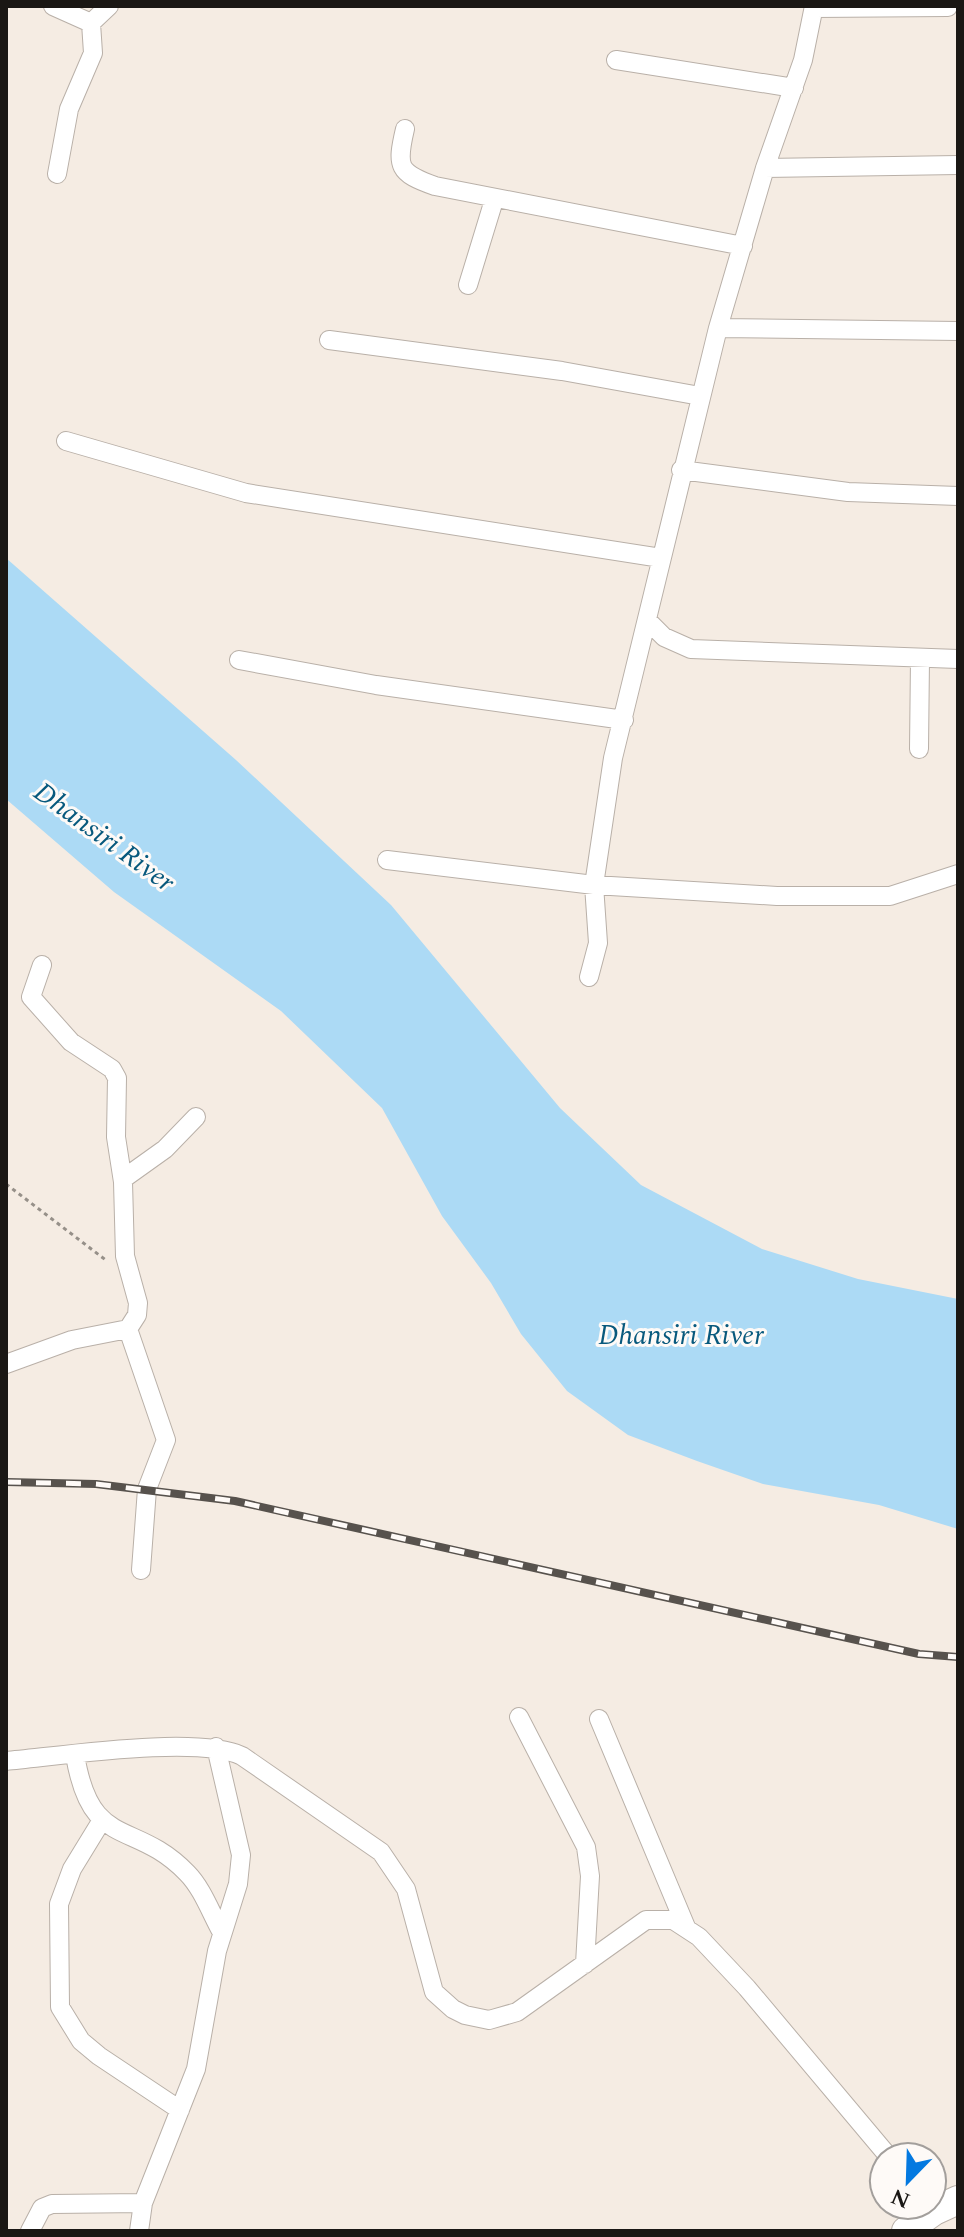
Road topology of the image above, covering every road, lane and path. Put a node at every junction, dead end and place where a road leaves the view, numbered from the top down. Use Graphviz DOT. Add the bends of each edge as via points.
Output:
graph roads {
  1 [pos="53,6"];
  2 [pos="109,6"];
  3 [pos="814,7"];
  4 [pos="948,7"];
  5 [pos="91,23"];
  6 [pos="616,60"];
  7 [pos="794,88"];
  8 [pos="405,129"];
  9 [pos="958,165"];
  10 [pos="765,168"];
  11 [pos="57,174"];
  12 [pos="494,200"];
  13 [pos="743,246"];
  14 [pos="468,285"];
  15 [pos="718,328"];
  16 [pos="958,331"];
  17 [pos="329,340"];
  18 [pos="700,396"];
  19 [pos="66,441"];
  20 [pos="681,470"];
  21 [pos="958,496"];
  22 [pos="661,558"];
  23 [pos="648,621"];
  24 [pos="920,659"];
  25 [pos="958,659"];
  26 [pos="239,660"];
  27 [pos="624,720"];
  28 [pos="919,749"];
  29 [pos="387,860"];
  30 [pos="958,874"];
  31 [pos="594,885"];
  32 [pos="42,965"];
  33 [pos="589,977"];
  34 [pos="196,1117"];
  35 [pos="123,1179"];
  36 [pos="6,1184"];
  37 [pos="128,1279"];
  38 [pos="128,1329"];
  39 [pos="6,1364"];
  40 [pos="141,1570"];
  41 [pos="519,1717"];
  42 [pos="599,1719"];
  43 [pos="216,1747"];
  44 [pos="75,1755"];
  45 [pos="6,1761"];
  46 [pos="102,1820"];
  47 [pos="686,1927"];
  48 [pos="221,1931"];
  49 [pos="585,1964"];
  50 [pos="180,2110"];
  51 [pos="876,2141"];
  52 [pos="143,2203"];
  53 [pos="30,2231"];
  54 [pos="139,2231"];
  1 -- 5 [label="street"];
  2 -- 5 [label="street"];
  3 -- 4 [label="street"];
  3 -- 7 [label="street"];
  5 -- 11 [label="street" via="93,53 69,109"];
  6 -- 7 [label="street"];
  7 -- 10 [label="street"];
  8 -- 12 [label="street" via="399,162 409,175"];
  9 -- 10 [label="street"];
  10 -- 13 [label="street"];
  12 -- 13 [label="street"];
  12 -- 14 [label="street"];
  13 -- 15 [label="street"];
  15 -- 16 [label="street"];
  15 -- 18 [label="street"];
  17 -- 18 [label="street" via="562,371"];
  18 -- 20 [label="street"];
  19 -- 22 [label="street" via="246,493"];
  20 -- 21 [label="street" via="848,492"];
  20 -- 22 [label="street"];
  22 -- 23 [label="street"];
  23 -- 24 [label="street" via="664,637 691,649"];
  23 -- 27 [label="street"];
  24 -- 25 [label="street"];
  24 -- 28 [label="street"];
  26 -- 27 [label="street"];
  27 -- 31 [label="street" via="605,802"];
  29 -- 31 [label="street"];
  30 -- 31 [label="street" via="907,893 868,897"];
  31 -- 33 [label="street" via="598,943"];
  32 -- 35 [label="street" via="31,997 71,1042 112,1069 117,1078 116,1137"];
  34 -- 35 [label="street" via="165,1149"];
  35 -- 37 [label="street"];
  36 -- 37 [label="path"];
  37 -- 38 [label="street" via="138,1303"];
  38 -- 39 [label="street" via="72,1340"];
  38 -- 40 [label="street" via="166,1440 147,1489"];
  41 -- 49 [label="street" via="586,1847 590,1876"];
  42 -- 47 [label="street"];
  43 -- 44 [label="street"];
  43 -- 48 [label="street" via="241,1855 238,1884"];
  43 -- 49 [label="street" via="254,1764 381,1852 406,1889 434,1992 453,2009 475,2018 504,2018"];
  44 -- 45 [label="street"];
  44 -- 46 [label="street" via="80,1788"];
  46 -- 48 [label="street" via="188,1874"];
  46 -- 50 [label="street" via="72,1869 59,1904 60,2007 81,2041"];
  47 -- 49 [label="street" via="660,1918 646,1920"];
  47 -- 51 [label="street" via="747,1988"];
  48 -- 50 [label="street" via="196,2069"];
  50 -- 52 [label="street"];
  52 -- 53 [label="street" via="52,2204 42,2208"];
  52 -- 54 [label="street"];
}
